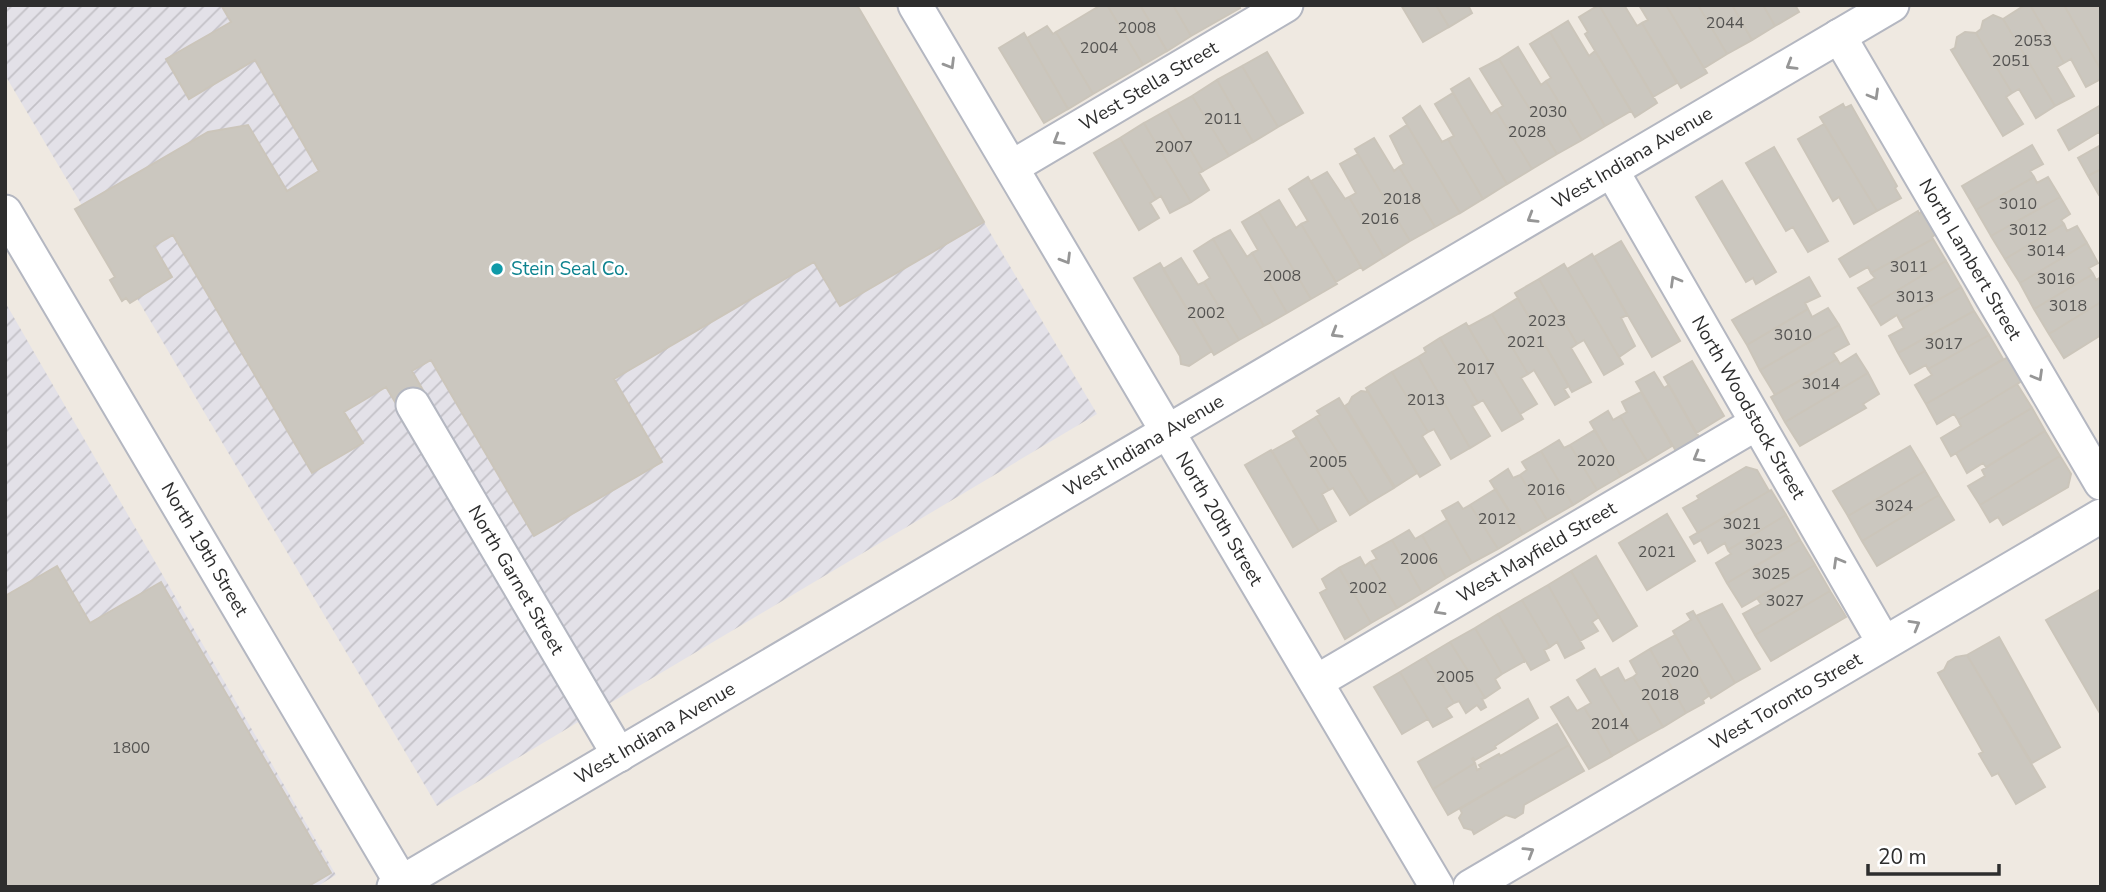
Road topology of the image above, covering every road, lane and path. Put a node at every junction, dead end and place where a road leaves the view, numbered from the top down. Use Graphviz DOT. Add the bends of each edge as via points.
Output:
graph roads {
  1 [pos="915,5"];
  2 [pos="1286,5"];
  3 [pos="1892,5"];
  4 [pos="1839,36"];
  5 [pos="1012,167"];
  6 [pos="1612,171"];
  7 [pos="5,212"];
  8 [pos="413,405"];
  9 [pos="1757,423"];
  10 [pos="1169,432"];
  11 [pos="2101,483"];
  12 [pos="2101,516"];
  13 [pos="1884,643"];
  14 [pos="1317,682"];
  15 [pos="619,755"];
  16 [pos="400,885"];
  17 [pos="1437,887"];
  18 [pos="1470,887"];
  1 -- 5 [label="street, North 20th Street, one-way"];
  2 -- 5 [label="street, West Stella Street, one-way"];
  3 -- 4 [label="street, West Indiana Avenue"];
  4 -- 6 [label="street, West Indiana Avenue, one-way"];
  4 -- 11 [label="street, North Lambert Street, one-way"];
  5 -- 10 [label="street, North 20th Street, one-way"];
  9 -- 6 [label="street, North Woodstock Street, one-way"];
  6 -- 10 [label="street, West Indiana Avenue, one-way"];
  7 -- 16 [label="street, North 19th Street"];
  8 -- 15 [label="street, North Garnet Street"];
  13 -- 9 [label="street, North Woodstock Street, one-way"];
  9 -- 14 [label="street, West Mayfield Street, one-way"];
  10 -- 14 [label="street, North 20th Street"];
  10 -- 15 [label="street, West Indiana Avenue"];
  13 -- 12 [label="street, West Toronto Street, one-way"];
  18 -- 13 [label="street, West Toronto Street, one-way"];
  14 -- 17 [label="street, North 20th Street"];
  15 -- 16 [label="street, West Indiana Avenue"];
}
